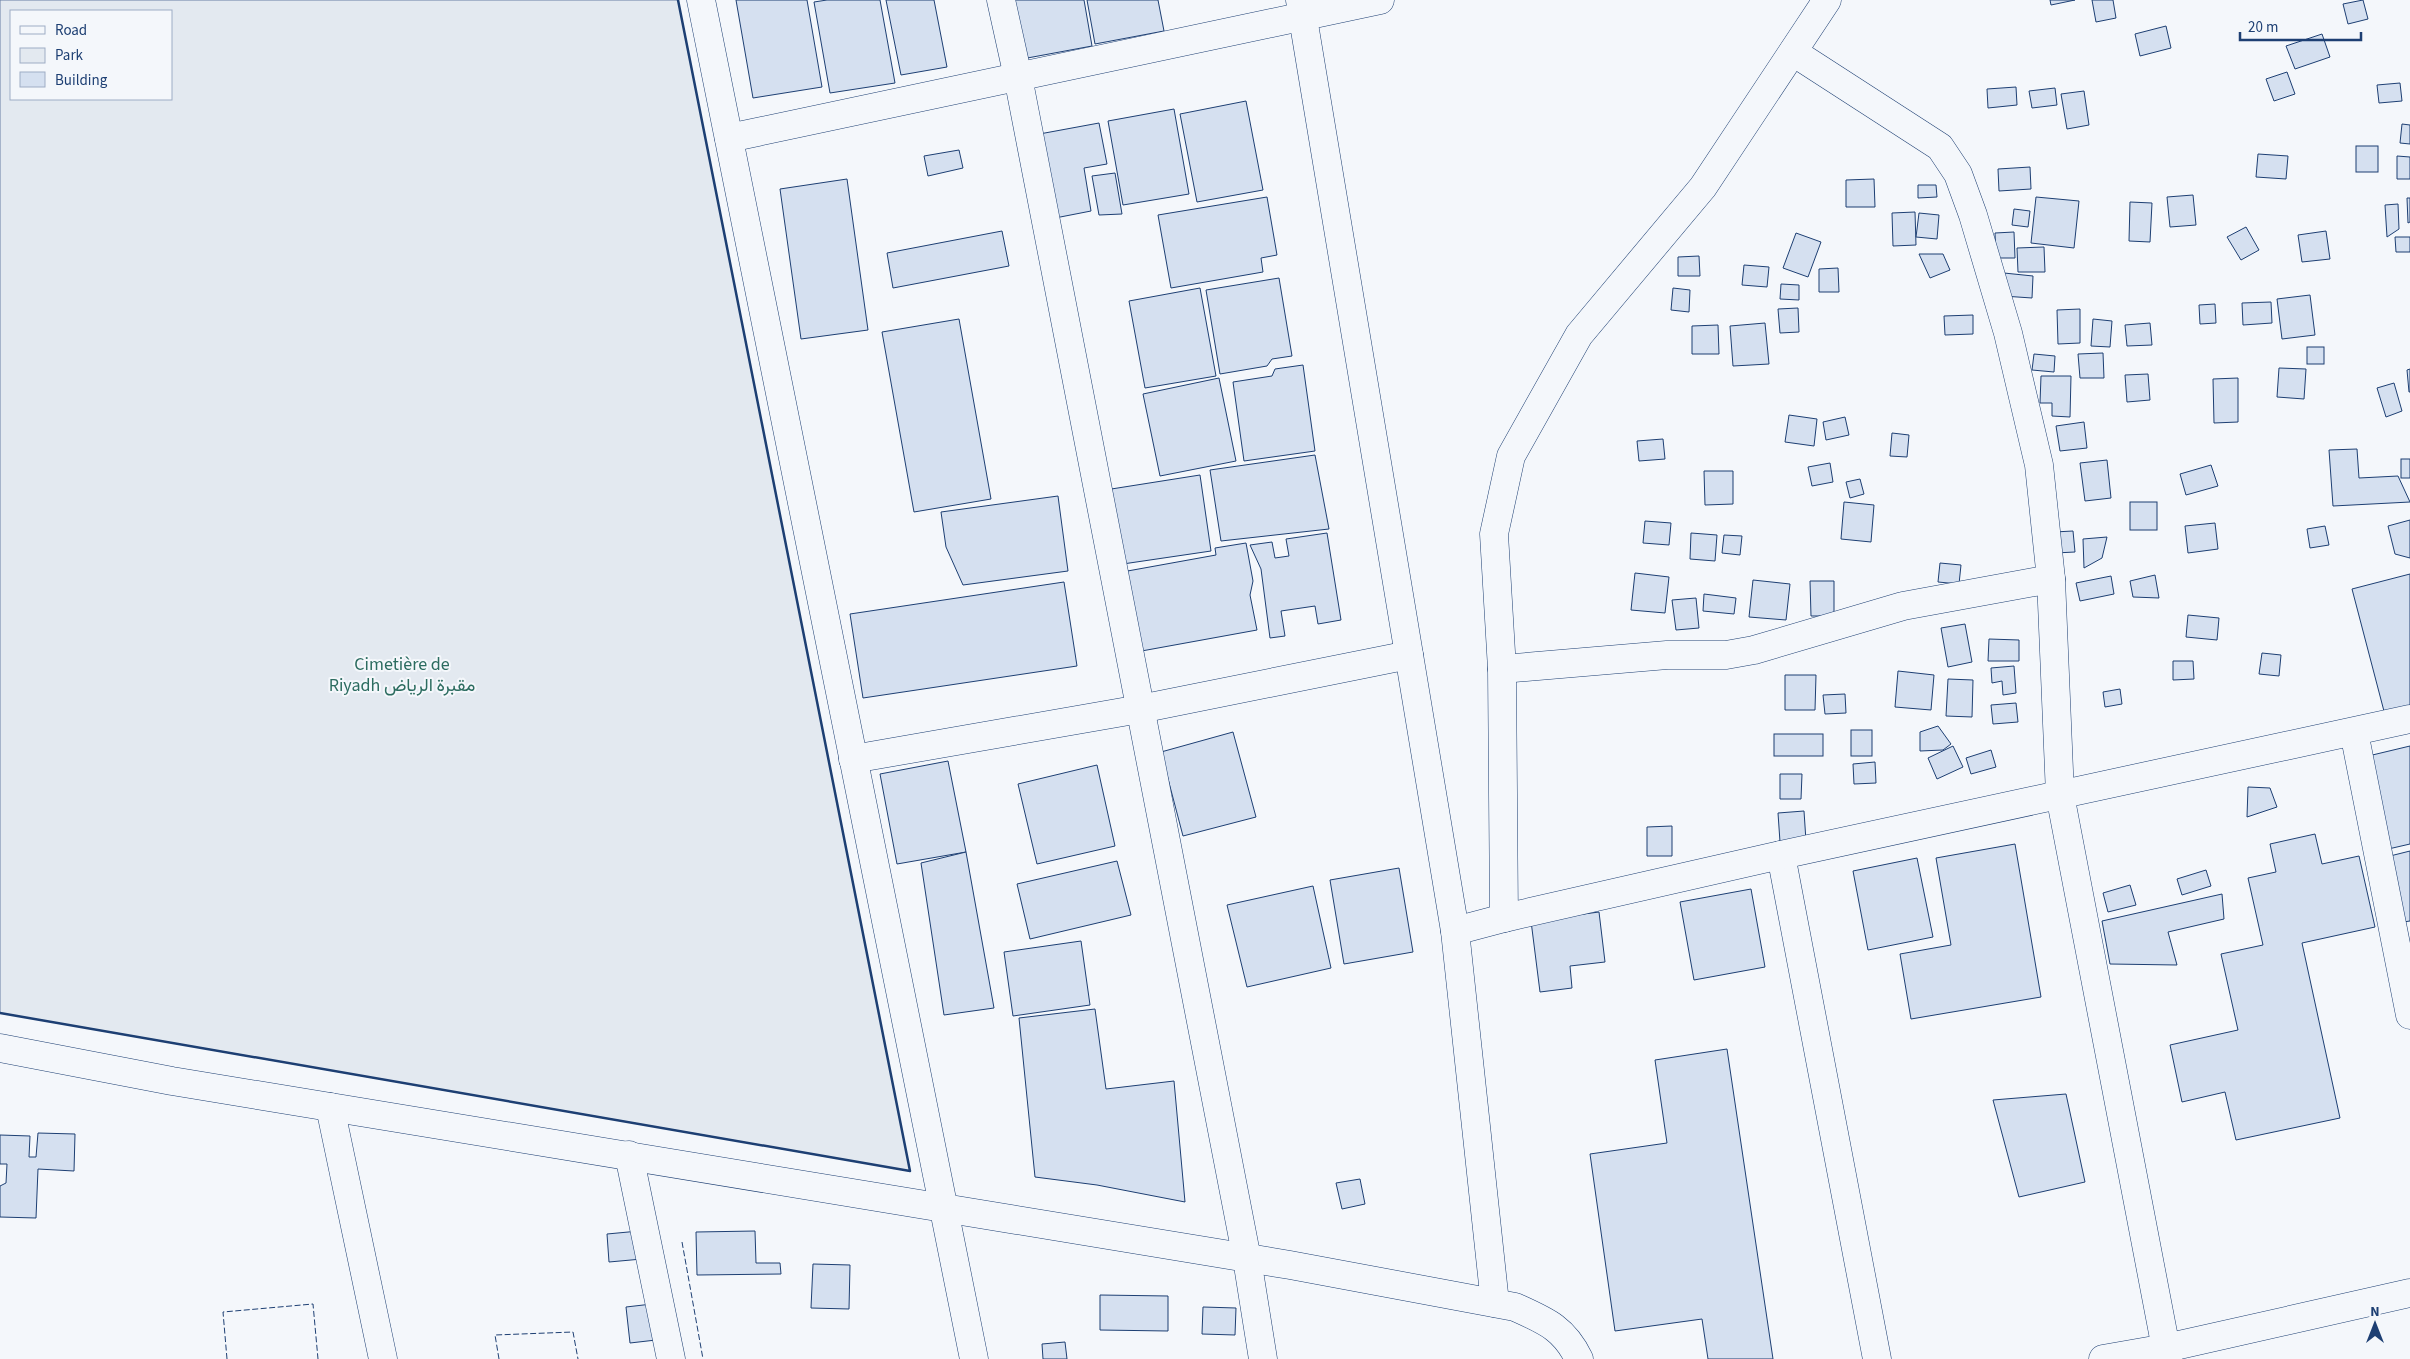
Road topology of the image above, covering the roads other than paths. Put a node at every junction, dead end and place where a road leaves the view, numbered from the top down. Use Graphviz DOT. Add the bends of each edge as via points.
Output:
graph roads {
  1 [pos="701,0"];
  2 [pos="1001,0"];
  3 [pos="1380,0"];
  4 [pos="1827,0"];
  5 [pos="1301,8"];
  6 [pos="1793,52"];
  7 [pos="1018,77"];
  8 [pos="729,138"];
  9 [pos="2051,579"];
  10 [pos="1409,654"];
  11 [pos="1502,669"];
  12 [pos="1140,709"];
  13 [pos="2410,718"];
  14 [pos="2354,732"];
  15 [pos="854,759"];
  16 [pos="2060,795"];
  17 [pos="1781,855"];
  18 [pos="1504,918"];
  19 [pos="1455,931"];
  20 [pos="2410,1015"];
  21 [pos="0,1048"];
  22 [pos="330,1107"];
  23 [pos="629,1155"];
  24 [pos="943,1208"];
  25 [pos="1247,1259"];
  26 [pos="2410,1293"];
  27 [pos="1496,1304"];
  28 [pos="2167,1353"];
  29 [pos="384,1359"];
  30 [pos="672,1359"];
  31 [pos="974,1359"];
  32 [pos="1263,1359"];
  33 [pos="1579,1359"];
  34 [pos="1877,1359"];
  35 [pos="2103,1359"];
  1 -- 8 [label="street"];
  2 -- 7 [label="street"];
  3 -- 5 [label="street"];
  4 -- 6 [label="street"];
  5 -- 7 [label="street"];
  5 -- 10 [label="street"];
  6 -- 9 [label="street" via="1940,147 1958,174 2008,333 2039,465"];
  6 -- 11 [label="street" via="1703,187 1579,335 1511,456 1494,534"];
  7 -- 8 [label="street"];
  7 -- 12 [label="street"];
  8 -- 15 [label="street"];
  9 -- 11 [label="street" via="1903,606 1754,650"];
  9 -- 16 [label="street"];
  10 -- 12 [label="street"];
  10 -- 19 [label="street"];
  11 -- 18 [label="street"];
  12 -- 15 [label="street"];
  12 -- 25 [label="street"];
  13 -- 14 [label="street"];
  14 -- 16 [label="street"];
  14 -- 20 [label="street"];
  15 -- 24 [label="street"];
  16 -- 17 [label="street"];
  16 -- 28 [label="street"];
  17 -- 18 [label="street"];
  17 -- 34 [label="street"];
  18 -- 19 [label="street"];
  19 -- 27 [label="street"];
  21 -- 22 [label="street"];
  22 -- 23 [label="street"];
  22 -- 29 [label="street"];
  23 -- 24 [label="street"];
  23 -- 30 [label="street"];
  24 -- 25 [label="street"];
  24 -- 31 [label="street"];
  25 -- 27 [label="street"];
  25 -- 32 [label="street"];
  26 -- 28 [label="street"];
  27 -- 33 [label="street" via="1515,1307 1549,1322 1569,1339"];
  28 -- 35 [label="street"];
}
